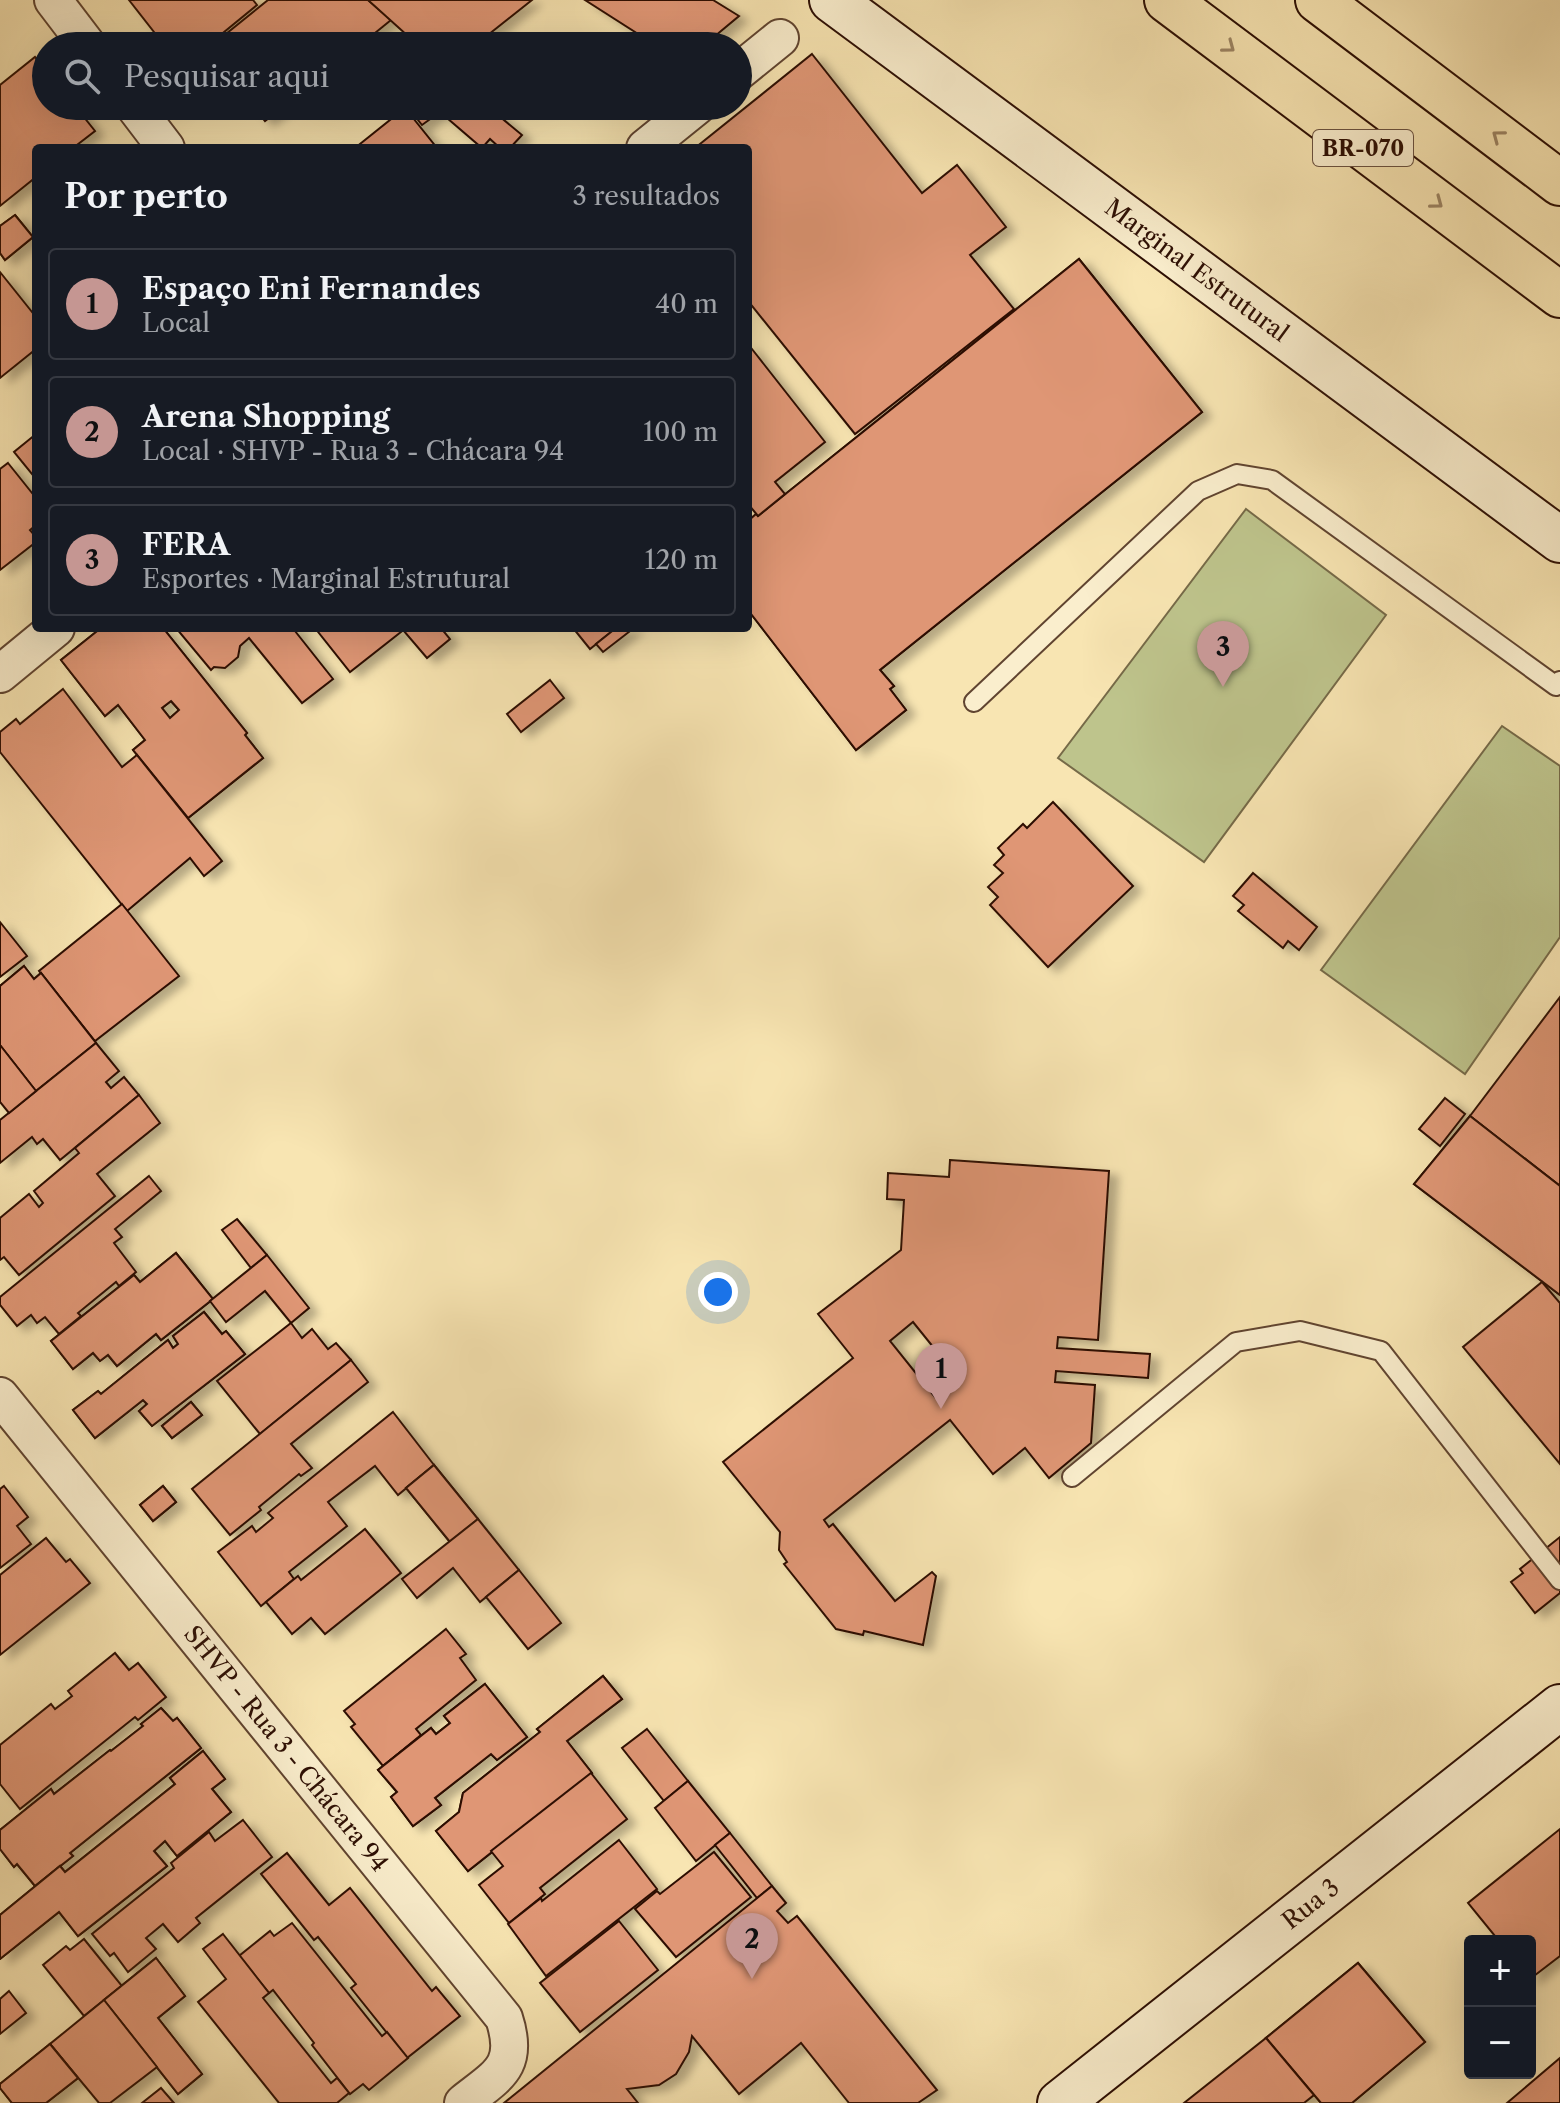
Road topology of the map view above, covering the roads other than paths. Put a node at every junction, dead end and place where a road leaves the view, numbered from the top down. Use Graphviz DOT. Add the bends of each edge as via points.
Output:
graph roads {
  1 [pos="53,0"];
  2 [pos="832,0"];
  3 [pos="1167,0"];
  4 [pos="1318,0"];
  5 [pos="77,32"];
  6 [pos="780,38"];
  7 [pos="752,61"];
  8 [pos="145,120"];
  9 [pos="680,120"];
  10 [pos="163,144"];
  11 [pos="650,144"];
  12 [pos="1560,183"];
  13 [pos="1560,295"];
  14 [pos="1560,540"];
  15 [pos="51,632"];
  16 [pos="0,674"];
  17 [pos="1559,685"];
  18 [pos="974,702"];
  19 [pos="0,1396"];
  20 [pos="1072,1477"];
  21 [pos="1560,1580"];
  22 [pos="1560,1707"];
  23 [pos="463,2103"];
  24 [pos="1060,2103"];
  1 -- 5 [label="street"];
  2 -- 14 [label="main road, Marginal Estrutural"];
  3 -- 13 [label="highway, BR-070, one-way"];
  12 -- 4 [label="highway, one-way"];
  6 -- 7 [label="street"];
  8 -- 10 [label="street"];
  9 -- 11 [label="street"];
  15 -- 16 [label="street"];
  17 -- 18 [label="lane" via="1272,480 1237,474 1198,491"];
  19 -- 23 [label="street, SHVP - Rua 3 - Chácara 94" via="504,2018 511,2040 504,2071"];
  20 -- 21 [label="lane" via="1236,1342 1300,1331 1381,1351"];
  22 -- 24 [label="main road, Rua 3"];
}
